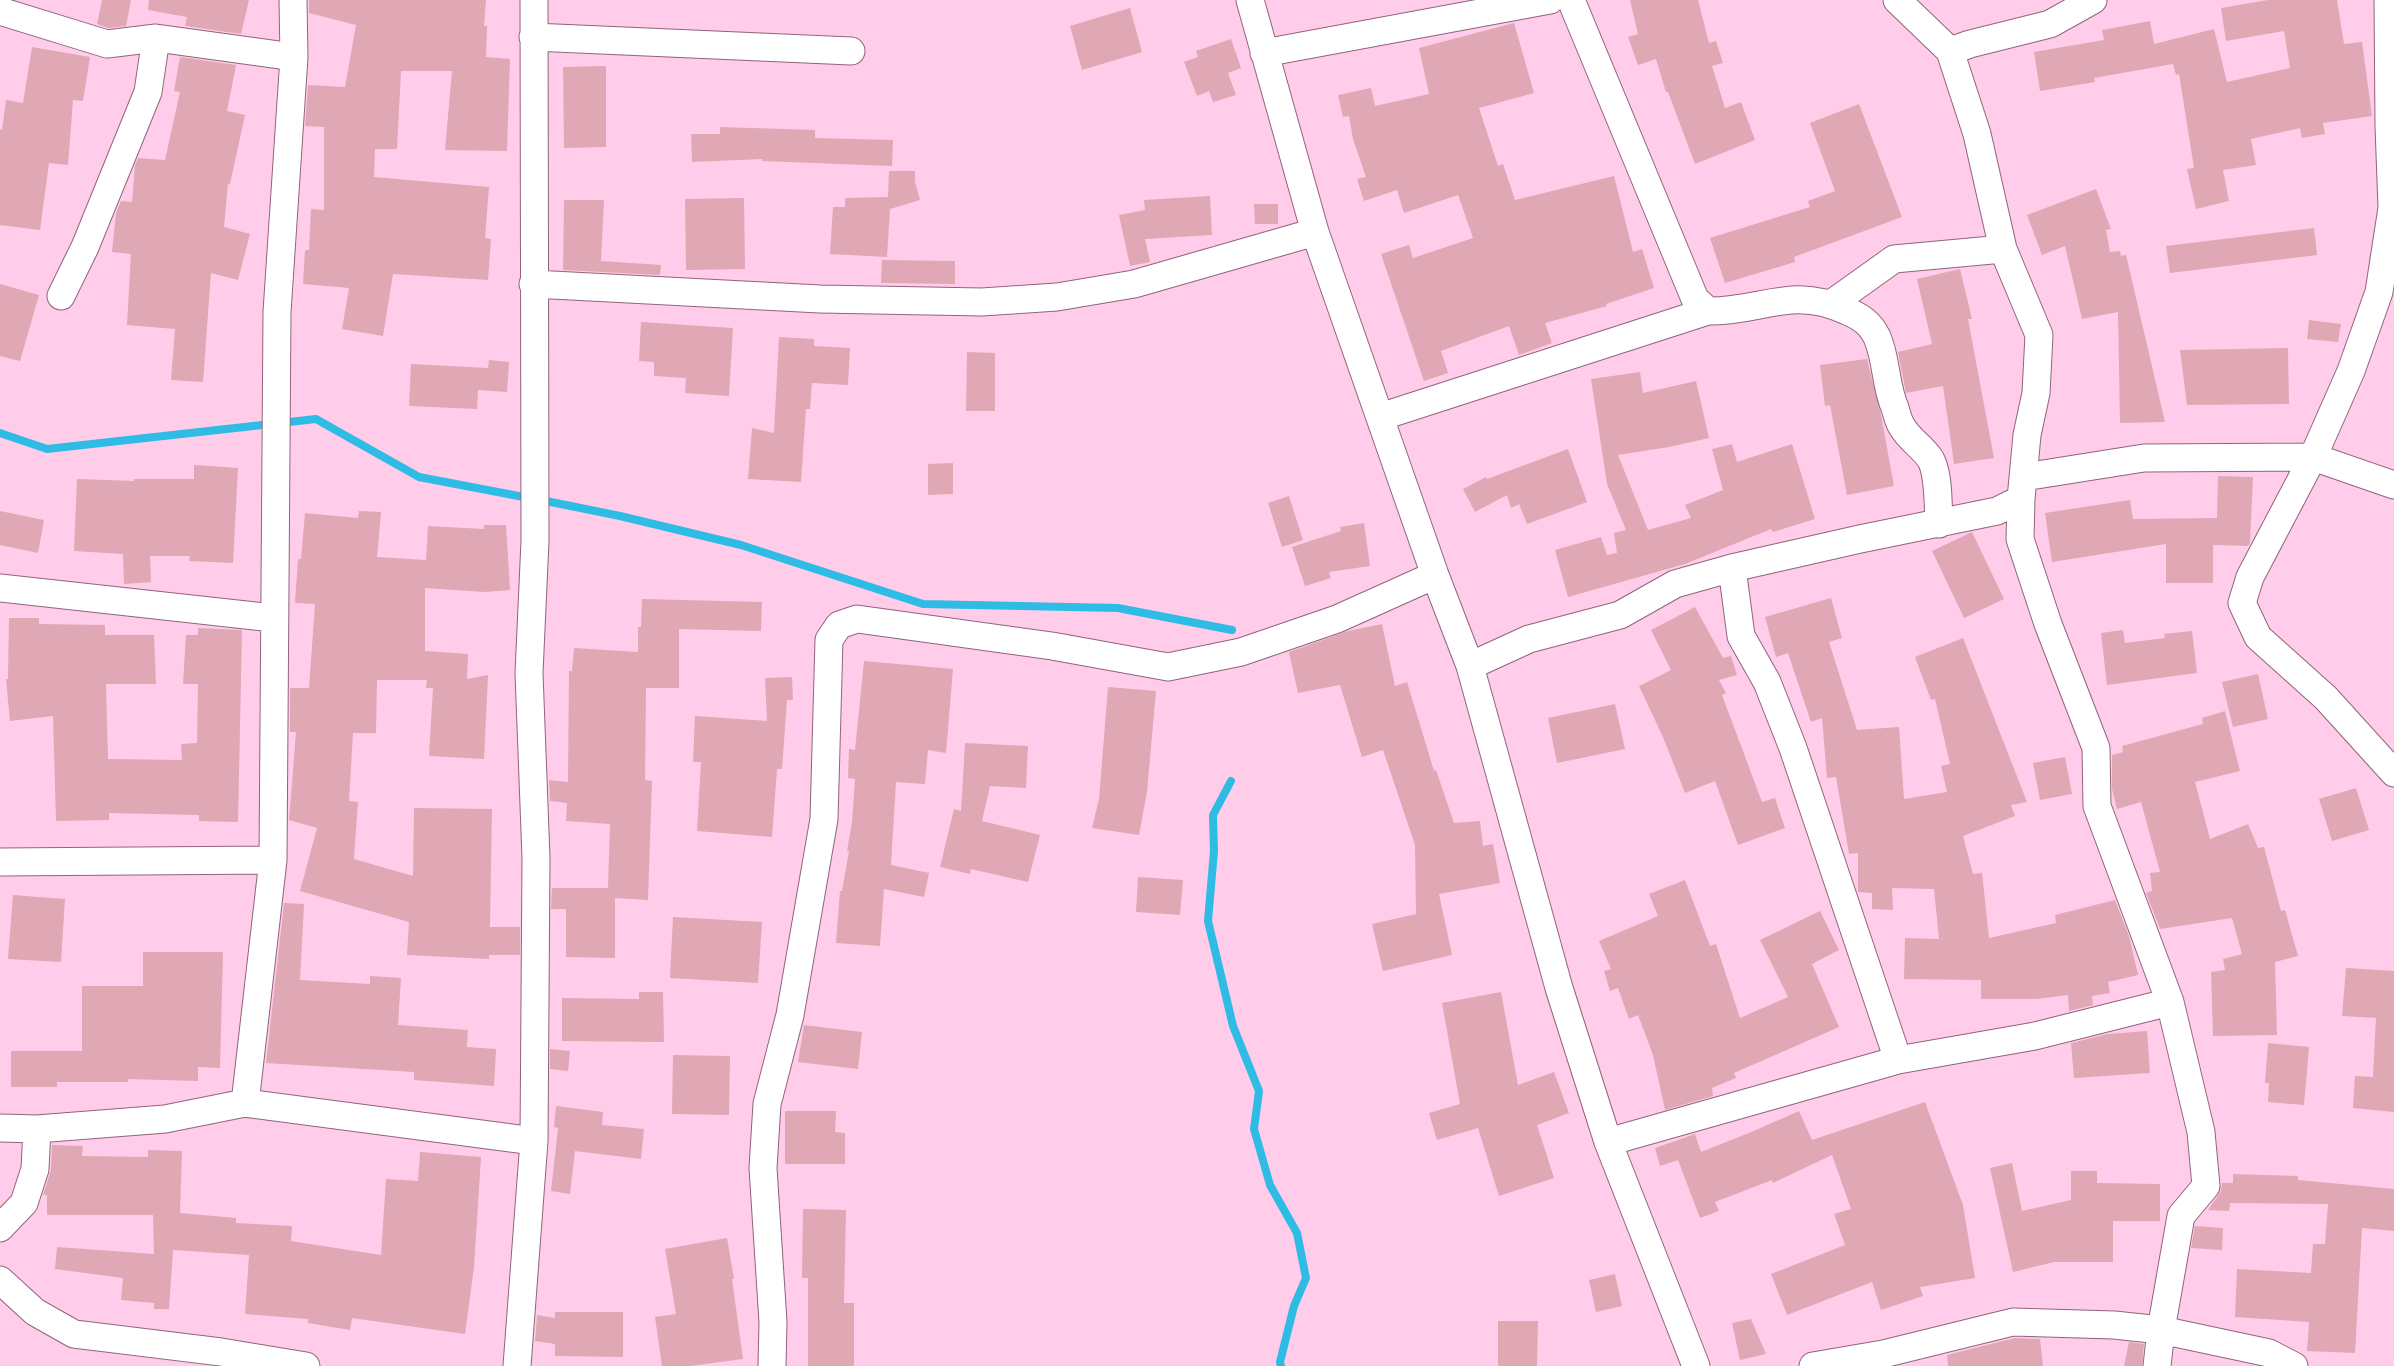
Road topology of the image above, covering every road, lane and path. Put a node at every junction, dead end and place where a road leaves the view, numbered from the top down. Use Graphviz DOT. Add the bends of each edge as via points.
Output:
graph roads {
  1 [pos="293,0"];
  2 [pos="534,0"];
  3 [pos="1250,0"];
  4 [pos="1550,0"];
  5 [pos="1571,0"];
  6 [pos="1897,0"];
  7 [pos="2093,0"];
  8 [pos="2388,0"];
  9 [pos="0,11"];
  10 [pos="533,37"];
  11 [pos="156,38"];
  12 [pos="851,51"];
  13 [pos="1950,51"];
  14 [pos="1264,53"];
  15 [pos="294,57"];
  16 [pos="2393,208"];
  17 [pos="1316,232"];
  18 [pos="2003,249"];
  19 [pos="533,284"];
  20 [pos="61,296"];
  21 [pos="1831,304"];
  22 [pos="1708,311"];
  23 [pos="1380,417"];
  24 [pos="2313,457"];
  25 [pos="2394,485"];
  26 [pos="2023,488"];
  27 [pos="1997,511"];
  28 [pos="1939,524"];
  29 [pos="2020,539"];
  30 [pos="1732,568"];
  31 [pos="1435,575"];
  32 [pos="0,588"];
  33 [pos="273,618"];
  34 [pos="1470,666"];
  35 [pos="2394,773"];
  36 [pos="273,860"];
  37 [pos="0,862"];
  38 [pos="2170,1002"];
  39 [pos="1899,1060"];
  40 [pos="245,1103"];
  41 [pos="0,1128"];
  42 [pos="37,1129"];
  43 [pos="534,1141"];
  44 [pos="1608,1142"];
  45 [pos="0,1228"];
  46 [pos="0,1280"];
  47 [pos="2161,1330"];
  48 [pos="306,1366"];
  49 [pos="517,1366"];
  50 [pos="772,1366"];
  51 [pos="1696,1366"];
  52 [pos="1813,1366"];
  53 [pos="2157,1366"];
  54 [pos="2294,1366"];
  1 -- 15 [label="street"];
  2 -- 10 [label="street"];
  3 -- 14 [label="street"];
  4 -- 14 [label="street"];
  5 -- 22 [label="street" via="1695,299"];
  6 -- 13 [label="street"];
  7 -- 13 [label="street" via="2050,24"];
  8 -- 16 [label="street"];
  9 -- 11 [label="street" via="107,44"];
  10 -- 12 [label="street"];
  10 -- 19 [label="street"];
  11 -- 15 [label="street"];
  11 -- 20 [label="street" via="148,92"];
  13 -- 18 [label="street" via="1977,134"];
  14 -- 17 [label="street"];
  15 -- 33 [label="street" via="277,312"];
  16 -- 24 [label="street" via="2379,292 2351,371"];
  17 -- 19 [label="street" via="1134,284 1057,297 982,302 820,299"];
  17 -- 23 [label="street"];
  18 -- 21 [label="street" via="1894,259"];
  18 -- 26 [label="street" via="2039,335 2036,393 2027,435"];
  19 -- 43 [label="street" via="535,541 529,673 536,858"];
  21 -- 22 [label="street" via="1806,299 1779,300 1728,311"];
  21 -- 28 [label="street" via="1865,319 1876,335 1889,395 1902,427 1932,462"];
  22 -- 23 [label="street"];
  23 -- 31 [label="street"];
  24 -- 25 [label="street"];
  24 -- 26 [label="street" via="2144,458"];
  24 -- 35 [label="street" via="2250,577 2242,603 2258,637 2326,698"];
  26 -- 27 [label="street"];
  26 -- 29 [label="street"];
  27 -- 28 [label="street"];
  27 -- 29 [label="street"];
  28 -- 30 [label="street"];
  29 -- 38 [label="street" via="2096,748 2097,806"];
  30 -- 34 [label="street" via="1675,584 1620,615 1529,639"];
  30 -- 39 [label="street" via="1741,636 1767,682 1793,748"];
  31 -- 34 [label="street"];
  31 -- 50 [label="street" via="1316,627 1241,652 1167,667 1052,646 857,619 839,625 829,640 824,819 790,1015 767,1104 763,1168"];
  32 -- 33 [label="street"];
  33 -- 36 [label="street"];
  34 -- 44 [label="street" via="1559,988"];
  36 -- 37 [label="street"];
  36 -- 40 [label="street"];
  38 -- 39 [label="street" via="2035,1036"];
  38 -- 47 [label="street" via="2201,1132 2206,1186 2181,1216"];
  39 -- 44 [label="street"];
  40 -- 42 [label="street" via="165,1119"];
  40 -- 43 [label="street"];
  41 -- 42 [label="street"];
  42 -- 45 [label="street" via="35,1169 24,1203"];
  43 -- 49 [label="street"];
  44 -- 51 [label="street"];
  46 -- 48 [label="street" via="35,1312 74,1334"];
  47 -- 52 [label="street" via="2013,1322 1883,1354"];
  47 -- 53 [label="street"];
  47 -- 54 [label="street" via="2269,1353"];
}
